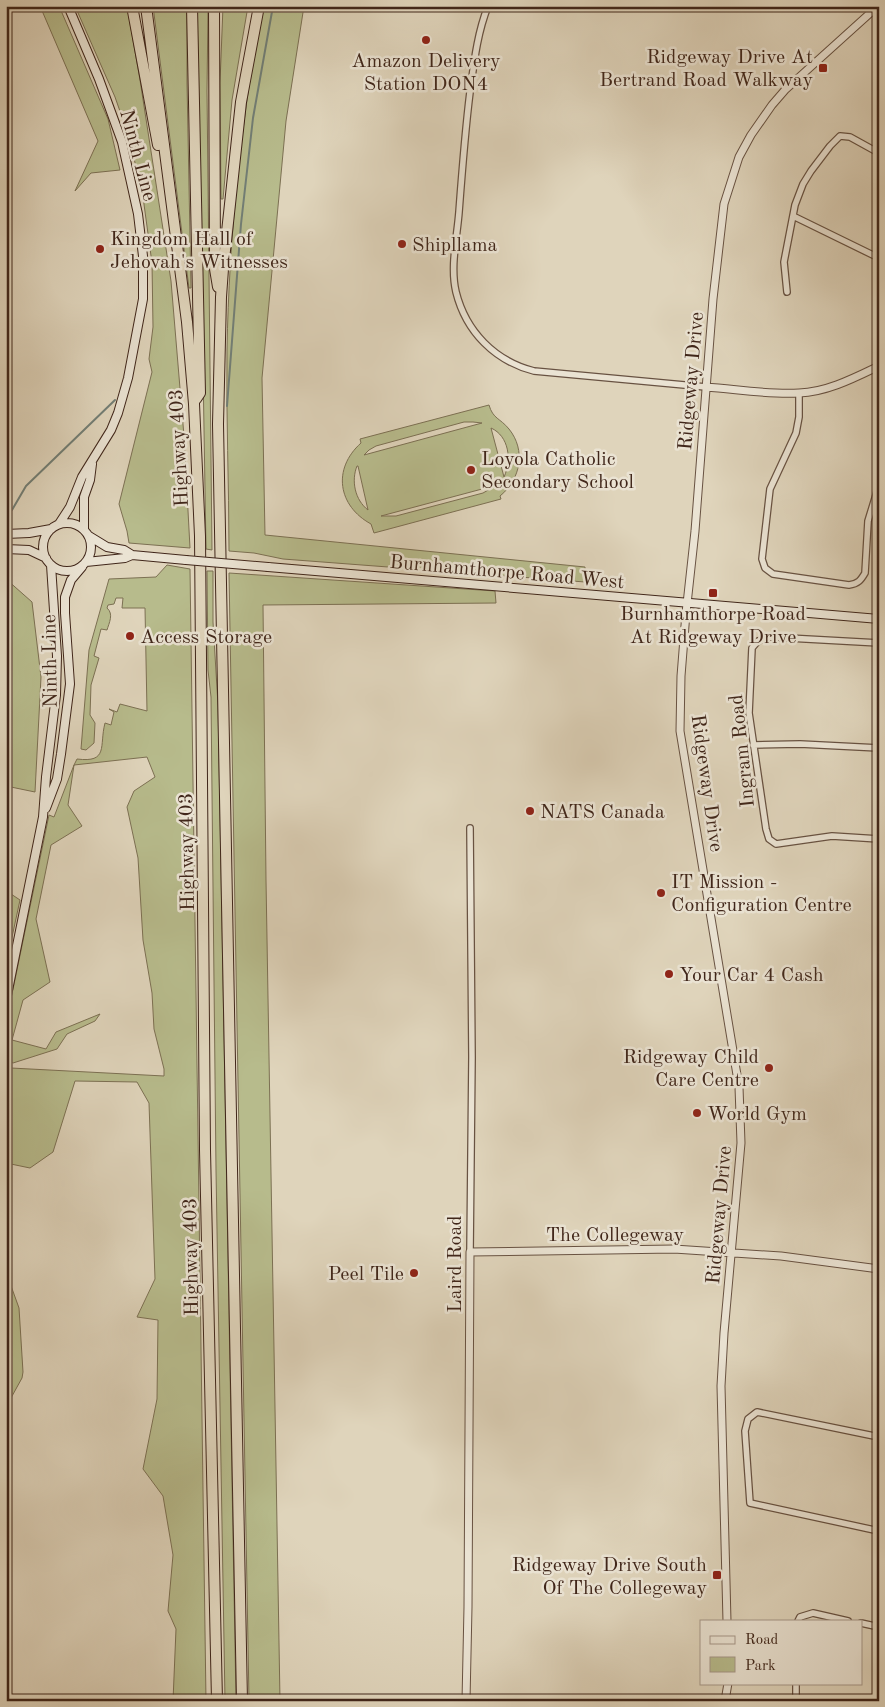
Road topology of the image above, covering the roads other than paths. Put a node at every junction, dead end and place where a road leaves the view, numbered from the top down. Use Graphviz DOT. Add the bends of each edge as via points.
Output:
graph roads {
  1 [pos="68,6"];
  2 [pos="132,6"];
  3 [pos="146,6"];
  4 [pos="192,6"];
  5 [pos="214,6"];
  6 [pos="259,6"];
  7 [pos="488,6"];
  8 [pos="878,6"];
  9 [pos="879,152"];
  10 [pos="172,196"];
  11 [pos="793,216"];
  12 [pos="879,258"];
  13 [pos="787,292"];
  14 [pos="221,297"];
  15 [pos="879,366"];
  16 [pos="706,386"];
  17 [pos="799,393"];
  18 [pos="194,404"];
  19 [pos="93,462"];
  20 [pos="879,485"];
  21 [pos="59,524"];
  22 [pos="51,529"];
  23 [pos="86,533"];
  24 [pos="6,534"];
  25 [pos="6,549"];
  26 [pos="132,556"];
  27 [pos="48,562"];
  28 [pos="84,564"];
  29 [pos="687,603"];
  30 [pos="879,619"];
  31 [pos="879,643"];
  32 [pos="753,745"];
  33 [pos="879,748"];
  34 [pos="43,817"];
  35 [pos="470,828"];
  36 [pos="879,839"];
  37 [pos="6,1000"];
  38 [pos="470,1252"];
  39 [pos="731,1253"];
  40 [pos="879,1270"];
  41 [pos="879,1437"];
  42 [pos="879,1531"];
  43 [pos="727,1620"];
  44 [pos="798,1620"];
  45 [pos="844,1620"];
  46 [pos="862,1624"];
  47 [pos="879,1627"];
  48 [pos="728,1684"];
  49 [pos="796,1684"];
  50 [pos="217,1701"];
  51 [pos="242,1701"];
  52 [pos="466,1701"];
  53 [pos="726,1701"];
  54 [pos="798,1701"];
  1 -- 19 [label="main road, Ninth Line" via="122,142 138,214 143,256 143,300 128,378 118,413"];
  2 -- 10 [label="highway" via="162,168"];
  3 -- 10 [label="highway, Highway 403"];
  4 -- 18 [label="highway" via="200,393"];
  5 -- 14 [label="highway" via="215,269"];
  6 -- 14 [label="highway, Highway 403" via="241,102"];
  7 -- 16 [label="street" via="473,69 454,270 456,292 467,322 486,345 522,368"];
  8 -- 16 [label="street, Ridgeway Drive" via="785,90 763,117 739,157 720,226"];
  9 -- 11 [label="street" via="850,137 836,139 803,184"];
  10 -- 18 [label="highway, Highway 403"];
  11 -- 12 [label="street"];
  11 -- 13 [label="street" via="784,262"];
  14 -- 51 [label="highway, Highway 403" via="218,424"];
  15 -- 17 [label="street" via="837,384"];
  16 -- 17 [label="street"];
  16 -- 29 [label="street, Ridgeway Drive"];
  17 -- 20 [label="street" via="800,417 796,433 768,496 762,558 765,568 773,574 849,586 856,584 865,573 868,521"];
  18 -- 50 [label="highway, Highway 403" via="200,536 205,1150"];
  19 -- 21 [label="main road, Ninth Line"];
  19 -- 23 [label="main road, Ninth Line" via="84,497"];
  21 -- 22 [label="main road"];
  21 -- 23 [label="main road" via="72,523"];
  22 -- 24 [label="main road"];
  22 -- 27 [label="main road" via="43,543"];
  23 -- 26 [label="main road, Burnhamthorpe Road West" via="107,547 124,550"];
  23 -- 28 [label="main road" via="91,549"];
  25 -- 27 [label="main road" via="29,550"];
  26 -- 28 [label="main road, Burnhamthorpe Road West"];
  26 -- 29 [label="main road, Burnhamthorpe Road West, bridge"];
  27 -- 28 [label="main road" via="66,571"];
  27 -- 34 [label="main road, Ninth Line" via="58,667"];
  28 -- 34 [label="main road, Ninth Line" via="71,580 65,597 70,684 58,771"];
  29 -- 30 [label="main road, Burnhamthorpe Road West"];
  29 -- 39 [label="street, Ridgeway Drive" via="680,731 740,1087 741,1143"];
  31 -- 32 [label="street, Ingram Road" via="770,637 758,641 752,648 749,702"];
  32 -- 33 [label="street"];
  32 -- 36 [label="street, Ingram Road" via="769,839 776,844 832,836"];
  34 -- 37 [label="main road, Ninth Line"];
  35 -- 38 [label="street, Laird Road"];
  38 -- 39 [label="street, The Collegeway" via="674,1249"];
  38 -- 52 [label="street, Laird Road"];
  39 -- 40 [label="street, The Collegeway" via="810,1259"];
  39 -- 43 [label="street, Ridgeway Drive" via="721,1386"];
  41 -- 42 [label="street" via="757,1412 748,1419 745,1431 750,1503"];
  44 -- 45 [label="street" via="813,1613"];
  46 -- 47 [label="street"];
  48 -- 53 [label="street"];
  49 -- 54 [label="street"];
}
